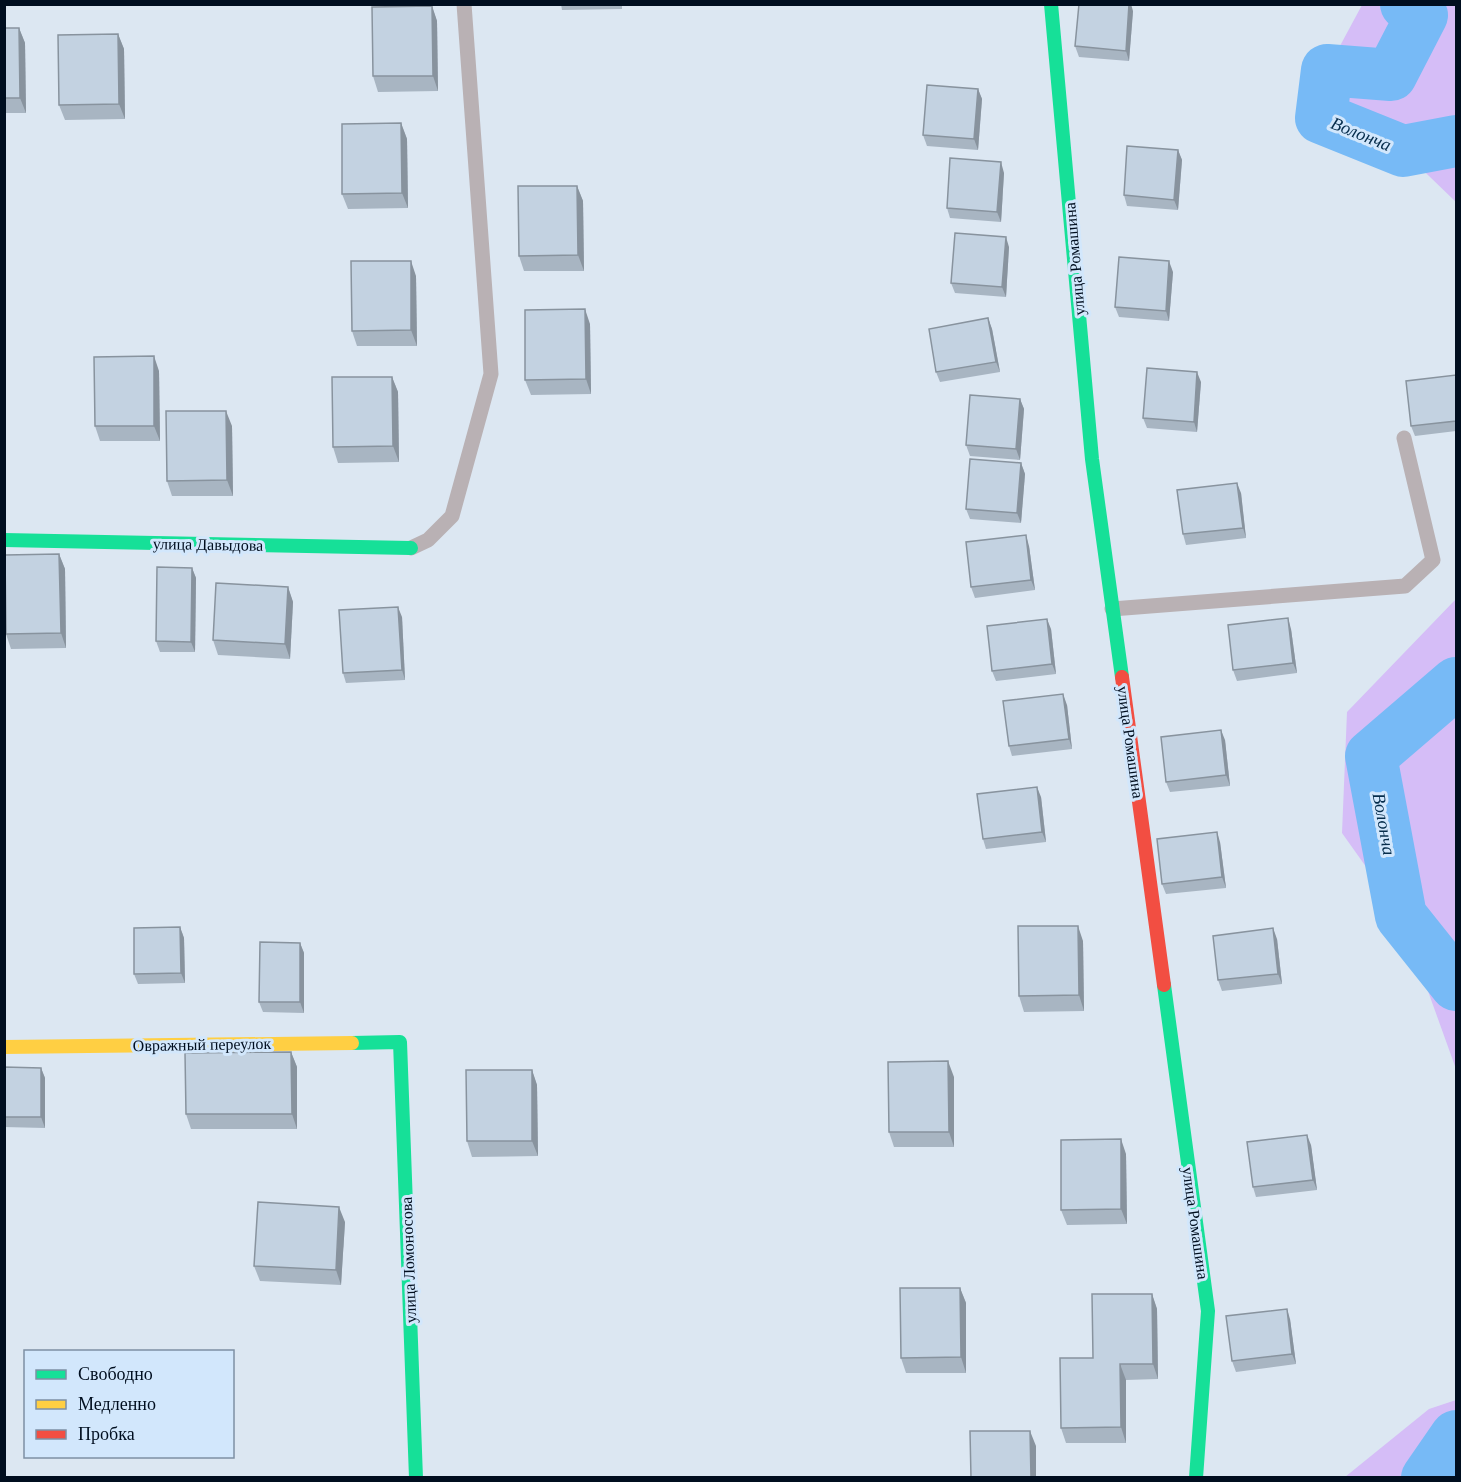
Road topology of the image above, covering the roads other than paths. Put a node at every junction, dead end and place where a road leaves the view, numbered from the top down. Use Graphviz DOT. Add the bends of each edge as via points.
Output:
graph roads {
  1 [pos="464,4"];
  2 [pos="1051,4"];
  3 [pos="1404,438"];
  4 [pos="4,540"];
  5 [pos="411,548"];
  6 [pos="1112,609"];
  7 [pos="400,1042"];
  8 [pos="4,1047"];
  9 [pos="416,1478"];
  10 [pos="1196,1478"];
  1 -- 5 [label="lane" via="491,374 452,516 428,540"];
  2 -- 6 [label="street, улица Ромашина" via="1092,459"];
  3 -- 6 [label="lane" via="1433,560 1405,586"];
  4 -- 5 [label="street, улица Давыдова"];
  6 -- 10 [label="street, улица Ромашина" via="1208,1311"];
  7 -- 8 [label="street, Овражный переулок"];
  7 -- 9 [label="street, улица Ломоносова"];
}
